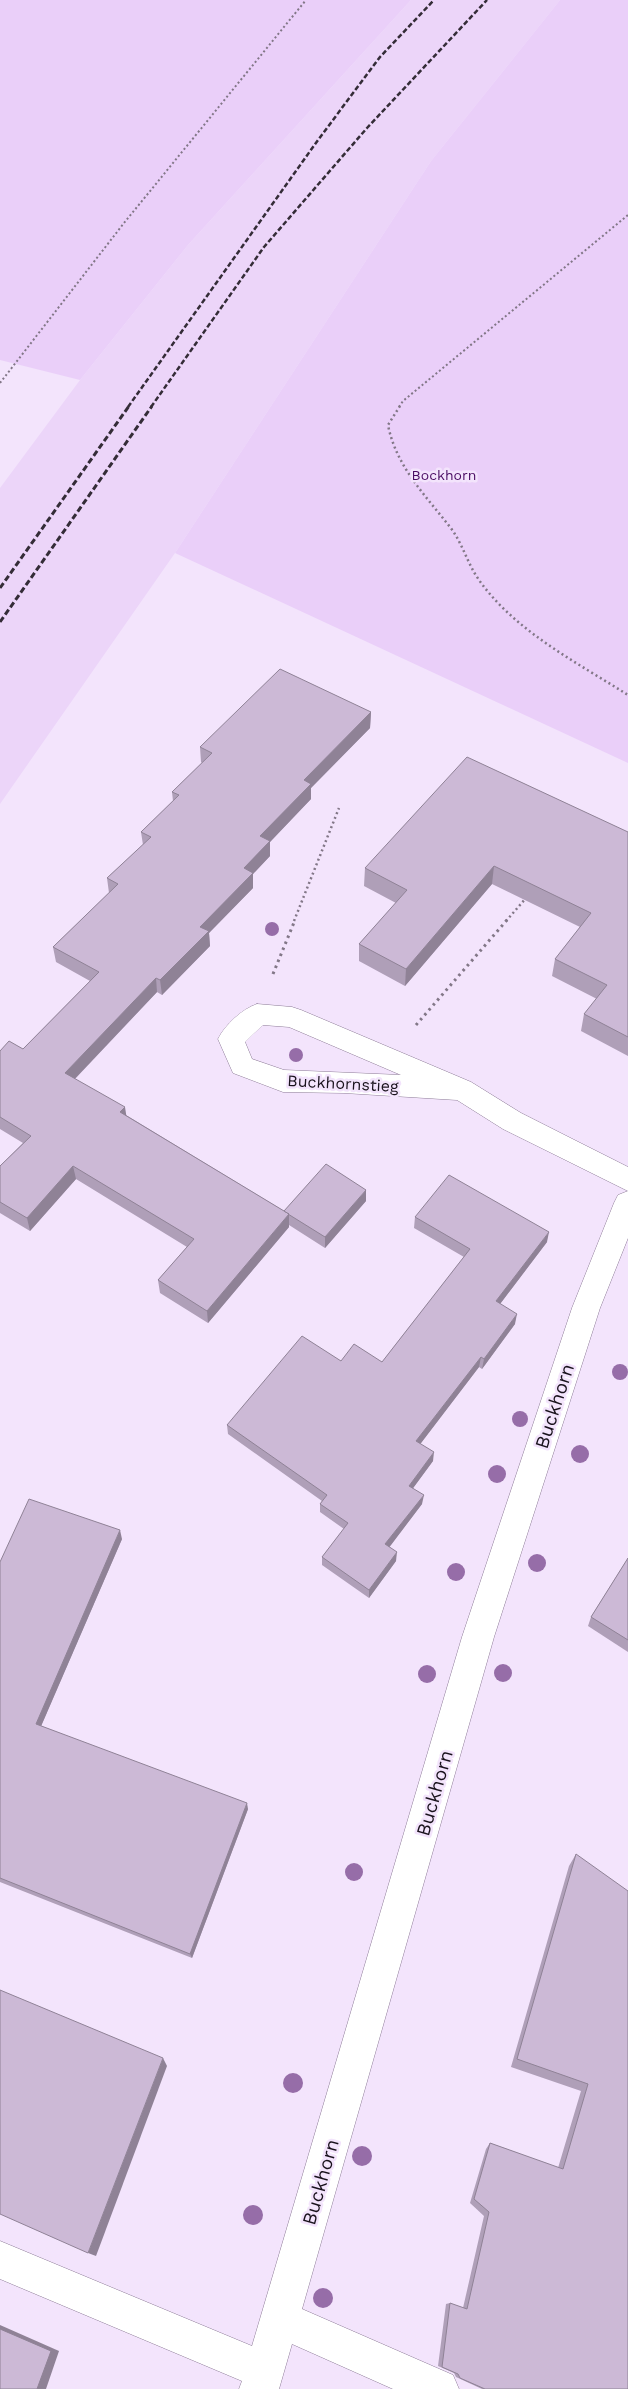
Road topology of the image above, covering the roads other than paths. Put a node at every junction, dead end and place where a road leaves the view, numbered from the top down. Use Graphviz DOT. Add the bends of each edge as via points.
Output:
graph roads {
  1 [pos="462,1090"];
  2 [pos="628,1180"];
  3 [pos="628,1203"];
  4 [pos="0,2260"];
  5 [pos="280,2319"];
  6 [pos="262,2380"];
  7 [pos="439,2389"];
  1 -- 1 [label="street, Buckhornstieg" via="292,1017 257,1014 231,1039 242,1066 283,1081"];
  1 -- 2 [label="street, Buckhornstieg" via="512,1121"];
  3 -- 5 [label="street, Buckhorn" via="586,1308 478,1637"];
  4 -- 6 [label="street"];
  5 -- 6 [label="street, Buckhorn"];
  5 -- 7 [label="street"];
}
